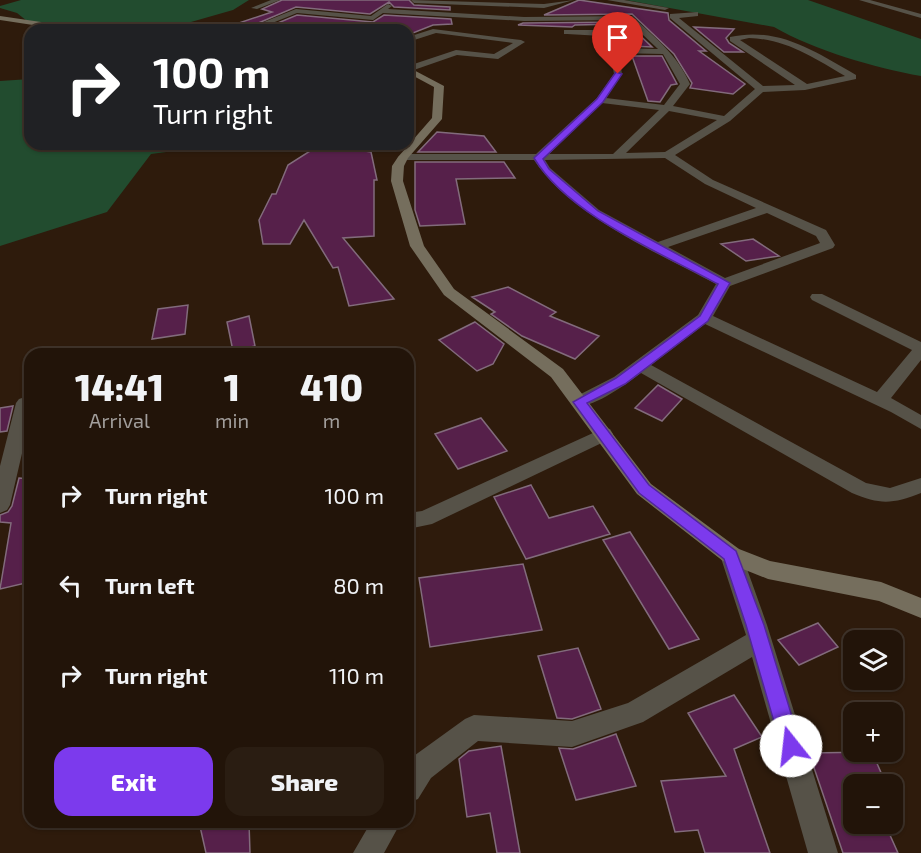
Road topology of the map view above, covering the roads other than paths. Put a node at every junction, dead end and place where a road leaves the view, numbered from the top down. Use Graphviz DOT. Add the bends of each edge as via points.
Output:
graph roads {
  1 [pos="277,0"];
  2 [pos="571,0"];
  3 [pos="862,0"];
  4 [pos="882,0"];
  5 [pos="394,1"];
  6 [pos="408,1"];
  7 [pos="467,2"];
  8 [pos="611,2"];
  9 [pos="872,2"];
  10 [pos="255,8"];
  11 [pos="597,9"];
  12 [pos="381,11"];
  13 [pos="695,14"];
  14 [pos="673,16"];
  15 [pos="921,16"];
  16 [pos="640,17"];
  17 [pos="629,18"];
  18 [pos="1,19"];
  19 [pos="576,19"];
  20 [pos="38,24"];
  21 [pos="263,24"];
  22 [pos="567,32"];
  23 [pos="414,38"];
  24 [pos="414,48"];
  25 [pos="418,48"];
  26 [pos="437,50"];
  27 [pos="609,50"];
  28 [pos="456,51"];
  29 [pos="667,52"];
  30 [pos="414,68"];
  31 [pos="414,73"];
  32 [pos="805,87"];
  33 [pos="761,89"];
  34 [pos="600,100"];
  35 [pos="667,108"];
  36 [pos="726,119"];
  37 [pos="414,145"];
  38 [pos="409,150"];
  39 [pos="667,155"];
  40 [pos="616,156"];
  41 [pos="403,157"];
  42 [pos="538,158"];
  43 [pos="766,209"];
  44 [pos="659,246"];
  45 [pos="724,283"];
  46 [pos="817,297"];
  47 [pos="704,318"];
  48 [pos="921,348"];
  49 [pos="640,366"];
  50 [pos="880,400"];
  51 [pos="579,402"];
  52 [pos="24,422"];
  53 [pos="921,423"];
  54 [pos="604,434"];
  55 [pos="23,440"];
  56 [pos="921,485"];
  57 [pos="0,506"];
  58 [pos="414,520"];
  59 [pos="731,555"];
  60 [pos="921,608"];
  61 [pos="759,640"];
  62 [pos="414,779"];
  63 [pos="383,828"];
  64 [pos="368,853"];
  65 [pos="823,853"];
  1 -- 10 [label="street"];
  2 -- 7 [label="street" via="553,6"];
  3 -- 9 [label="street"];
  4 -- 9 [label="street"];
  5 -- 12 [label="street"];
  6 -- 7 [label="street"];
  8 -- 14 [label="street"];
  9 -- 15 [label="street"];
  11 -- 19 [label="street"];
  12 -- 19 [label="street"];
  12 -- 21 [label="street" via="373,18 296,11"];
  13 -- 14 [label="street"];
  14 -- 33 [label="street"];
  16 -- 17 [label="street"];
  17 -- 19 [label="street"];
  17 -- 29 [label="street"];
  18 -- 20 [label="main road"];
  22 -- 27 [label="street" via="599,32 606,36 603,47"];
  23 -- 28 [label="street" via="436,31 521,42 495,57"];
  24 -- 25 [label="street"];
  26 -- 28 [label="street"];
  27 -- 29 [label="street"];
  27 -- 34 [label="street" via="618,74"];
  28 -- 30 [label="street"];
  29 -- 35 [label="street" via="680,67 685,84"];
  31 -- 37 [label="main road" via="439,86 437,119"];
  32 -- 32 [label="street" via="760,57 733,39 762,34 784,40 853,77"];
  32 -- 33 [label="street"];
  33 -- 36 [label="street"];
  34 -- 35 [label="street"];
  34 -- 42 [label="street"];
  35 -- 36 [label="street"];
  35 -- 40 [label="street"];
  36 -- 39 [label="street"];
  38 -- 41 [label="main road"];
  39 -- 40 [label="street"];
  39 -- 43 [label="street" via="709,182"];
  40 -- 42 [label="street"];
  41 -- 42 [label="street"];
  41 -- 51 [label="main road" via="397,181 417,246 428,265 449,292 557,373"];
  42 -- 44 [label="street" via="546,171 595,213"];
  43 -- 44 [label="street"];
  43 -- 45 [label="street" via="821,233 828,245"];
  44 -- 45 [label="street"];
  45 -- 47 [label="street"];
  46 -- 48 [label="street"];
  47 -- 49 [label="street"];
  47 -- 50 [label="street"];
  48 -- 50 [label="street"];
  49 -- 51 [label="street"];
  49 -- 56 [label="street" via="859,488 881,497"];
  50 -- 53 [label="street"];
  51 -- 54 [label="main road"];
  52 -- 55 [label="street"];
  54 -- 58 [label="street"];
  54 -- 59 [label="main road" via="644,489"];
  55 -- 57 [label="street"];
  59 -- 60 [label="main road" via="768,570 881,592"];
  59 -- 61 [label="street"];
  61 -- 62 [label="street" via="633,713 572,734 474,728 421,768"];
  61 -- 65 [label="street"];
  63 -- 64 [label="street"];
}
